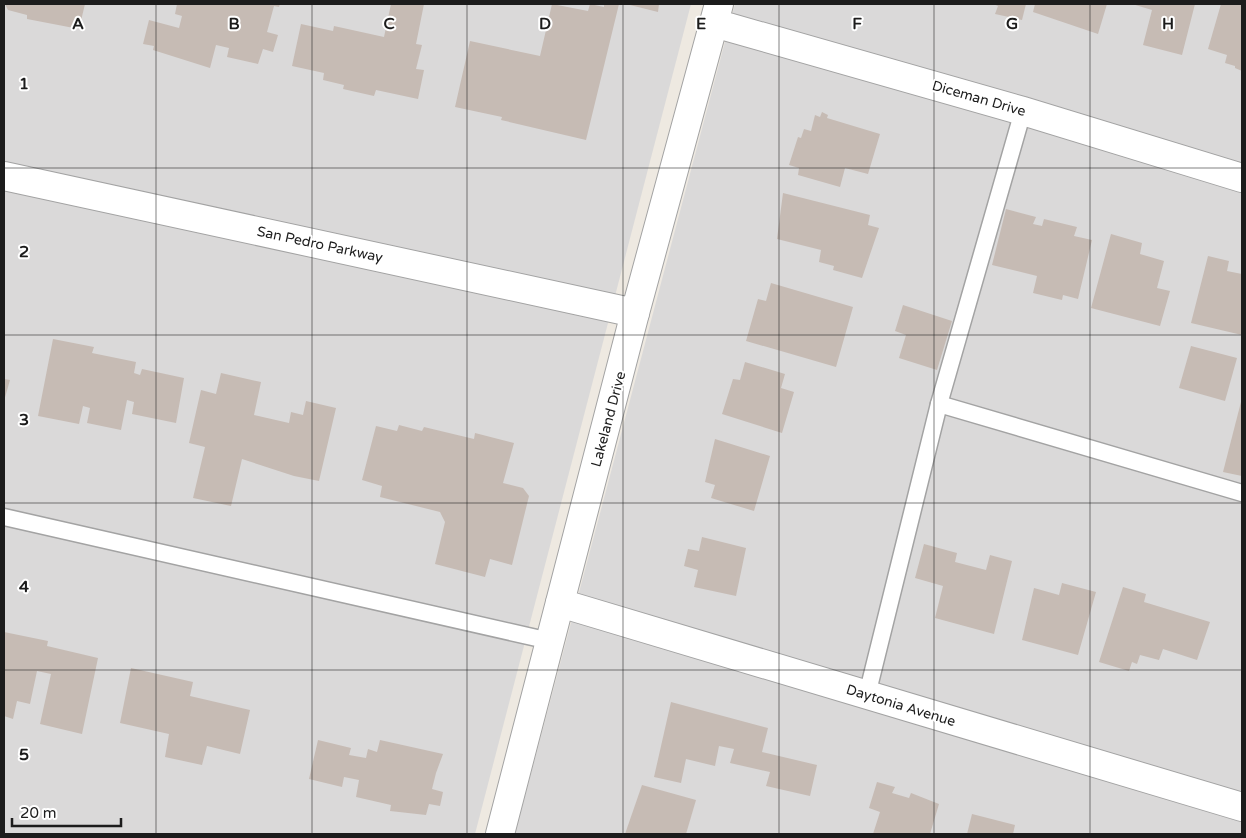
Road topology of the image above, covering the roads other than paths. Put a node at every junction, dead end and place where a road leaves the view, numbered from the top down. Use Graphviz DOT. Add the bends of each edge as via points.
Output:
graph roads {
  1 [pos="717,13"];
  2 [pos="1023,111"];
  3 [pos="4,176"];
  4 [pos="1242,178"];
  5 [pos="635,313"];
  6 [pos="940,404"];
  7 [pos="1242,494"];
  8 [pos="4,517"];
  9 [pos="560,603"];
  10 [pos="550,640"];
  11 [pos="868,695"];
  12 [pos="1242,807"];
  13 [pos="500,834"];
  1 -- 2 [label="street, Diceman Drive"];
  1 -- 5 [label="street, Lakeland Drive"];
  2 -- 4 [label="street, Diceman Drive"];
  2 -- 6 [label="lane"];
  3 -- 5 [label="street, San Pedro Parkway"];
  5 -- 9 [label="street, Lakeland Drive"];
  6 -- 7 [label="lane"];
  6 -- 11 [label="lane"];
  8 -- 10 [label="lane"];
  9 -- 10 [label="street, Lakeland Drive"];
  9 -- 11 [label="street, Daytonia Avenue"];
  10 -- 13 [label="street, Lakeland Drive"];
  11 -- 12 [label="street, Daytonia Avenue"];
}
